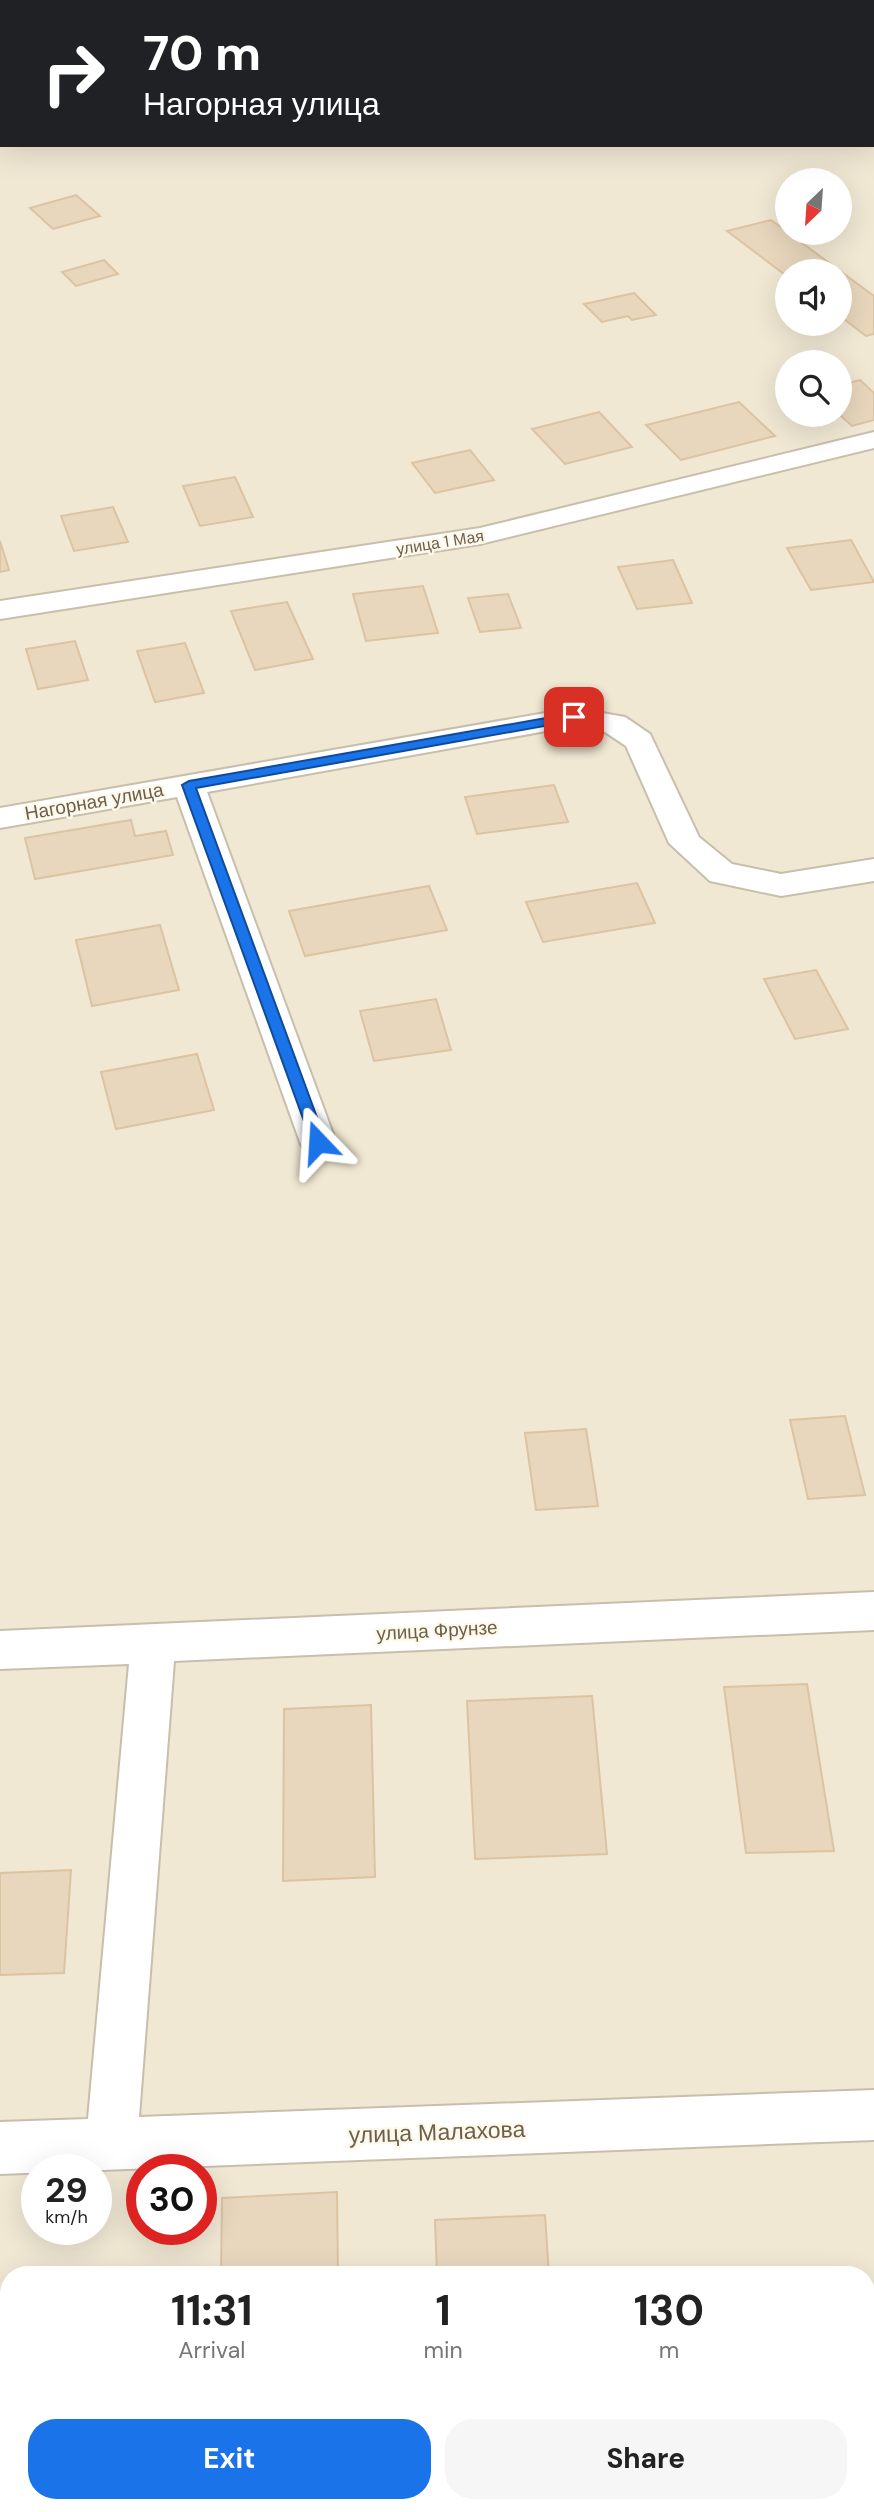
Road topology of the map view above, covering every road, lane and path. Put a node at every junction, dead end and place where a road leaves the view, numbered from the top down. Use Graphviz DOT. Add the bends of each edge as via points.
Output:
graph roads {
  1 [pos="874,440"];
  2 [pos="0,610"];
  3 [pos="189,785"];
  4 [pos="0,818"];
  5 [pos="874,870"];
  6 [pos="318,1142"];
  7 [pos="874,1611"];
  8 [pos="153,1643"];
  9 [pos="0,1650"];
  10 [pos="874,2115"];
  11 [pos="111,2144"];
  12 [pos="0,2148"];
  1 -- 2 [label="street, улица 1 Мая" via="480,536"];
  3 -- 4 [label="street, Нагорная улица"];
  3 -- 5 [label="street, Нагорная улица" via="574,717 614,724 639,741 685,843 722,873 781,886"];
  3 -- 6 [label="street, Нагорная улица"];
  7 -- 8 [label="street, улица Фрунзе"];
  8 -- 9 [label="street, улица Фрунзе"];
  8 -- 11 [label="street"];
  10 -- 11 [label="street, улица Малахова"];
  11 -- 12 [label="street, улица Малахова"];
}
